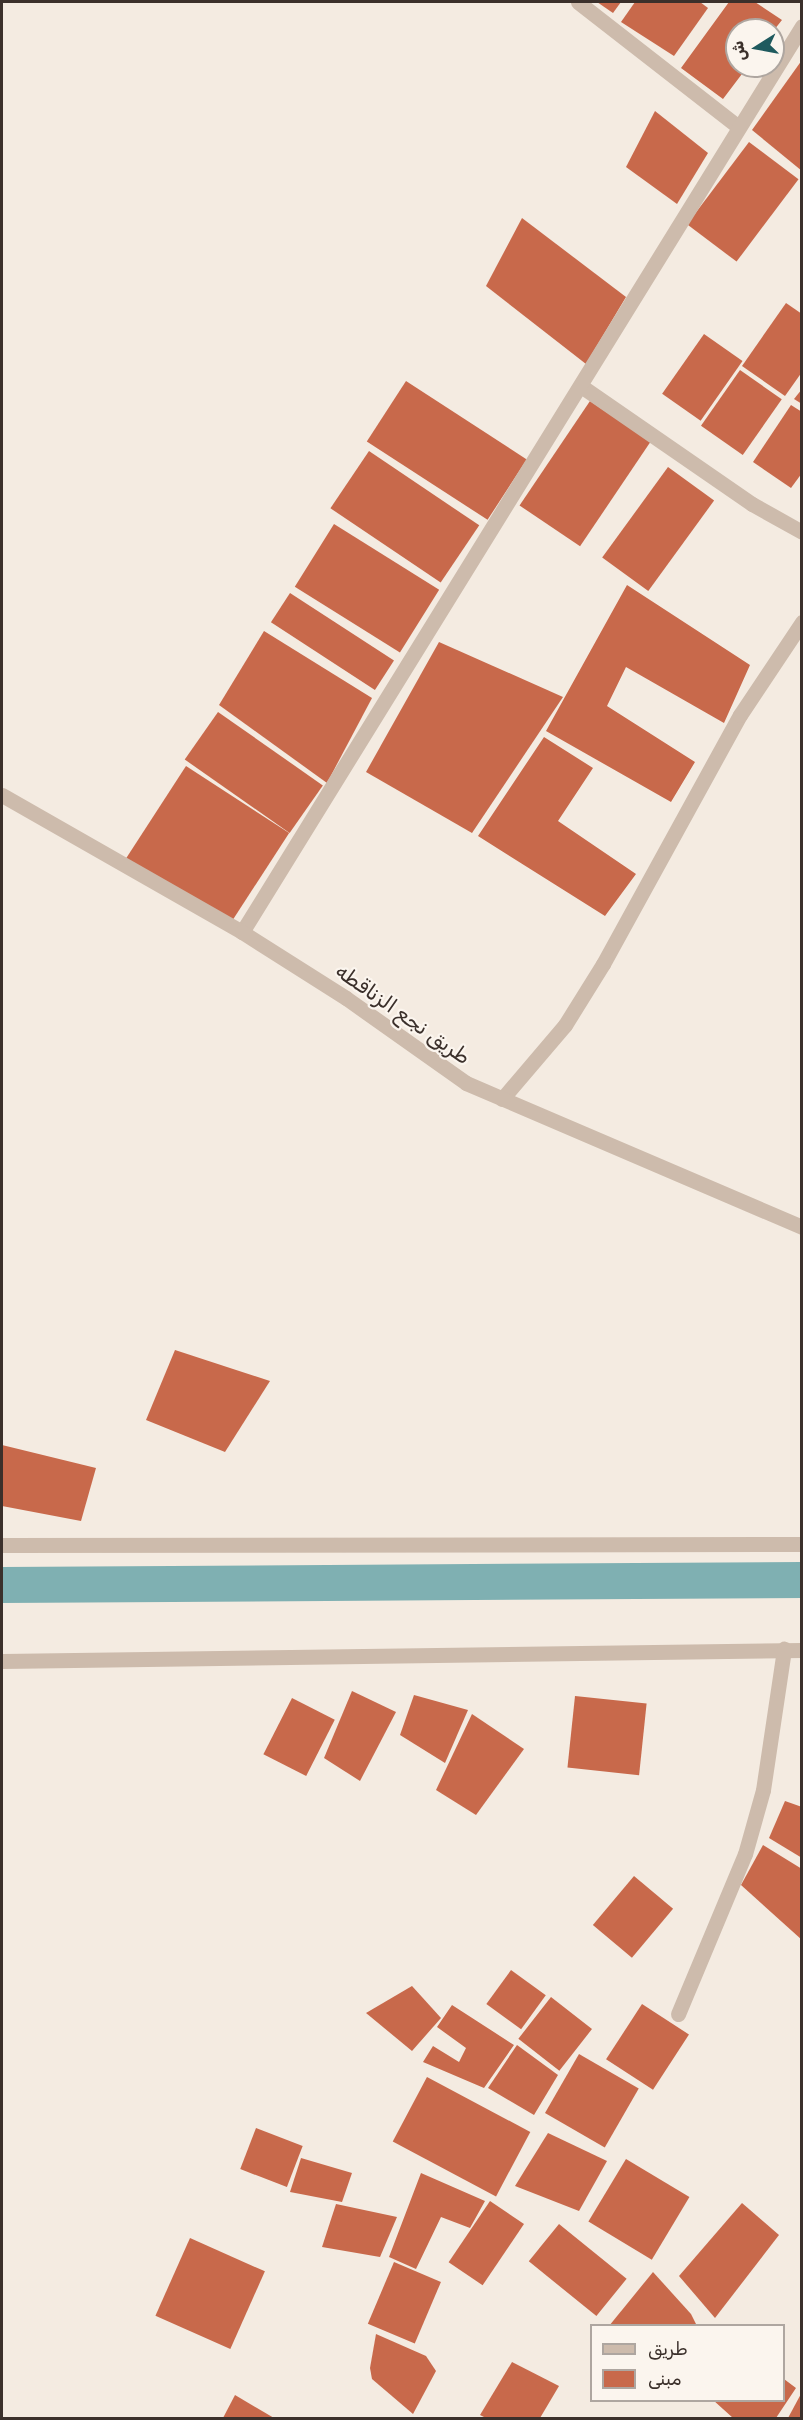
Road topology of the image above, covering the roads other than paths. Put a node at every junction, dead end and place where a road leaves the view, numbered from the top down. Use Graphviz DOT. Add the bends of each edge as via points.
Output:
graph roads {
  1 [pos="578,2"];
  2 [pos="801,26"];
  3 [pos="737,126"];
  4 [pos="581,386"];
  5 [pos="801,532"];
  6 [pos="801,622"];
  7 [pos="2,795"];
  8 [pos="243,932"];
  9 [pos="502,1099"];
  10 [pos="801,1227"];
  11 [pos="801,1544"];
  12 [pos="2,1545"];
  13 [pos="784,1649"];
  14 [pos="801,1650"];
  15 [pos="2,1660"];
  16 [pos="678,2014"];
  1 -- 3 [label="street"];
  2 -- 3 [label="street"];
  3 -- 4 [label="street"];
  4 -- 5 [label="street"];
  4 -- 8 [label="street" via="478,546"];
  6 -- 9 [label="street" via="740,715 565,1025"];
  7 -- 8 [label="street, طريق نجع الزناقطه"];
  8 -- 9 [label="street, طريق نجع الزناقطه" via="346,998 466,1083"];
  9 -- 10 [label="street, طريق نجع الزناقطه"];
  11 -- 12 [label="street"];
  13 -- 14 [label="street"];
  13 -- 15 [label="street"];
  13 -- 16 [label="street" via="763,1790 745,1854"];
}
